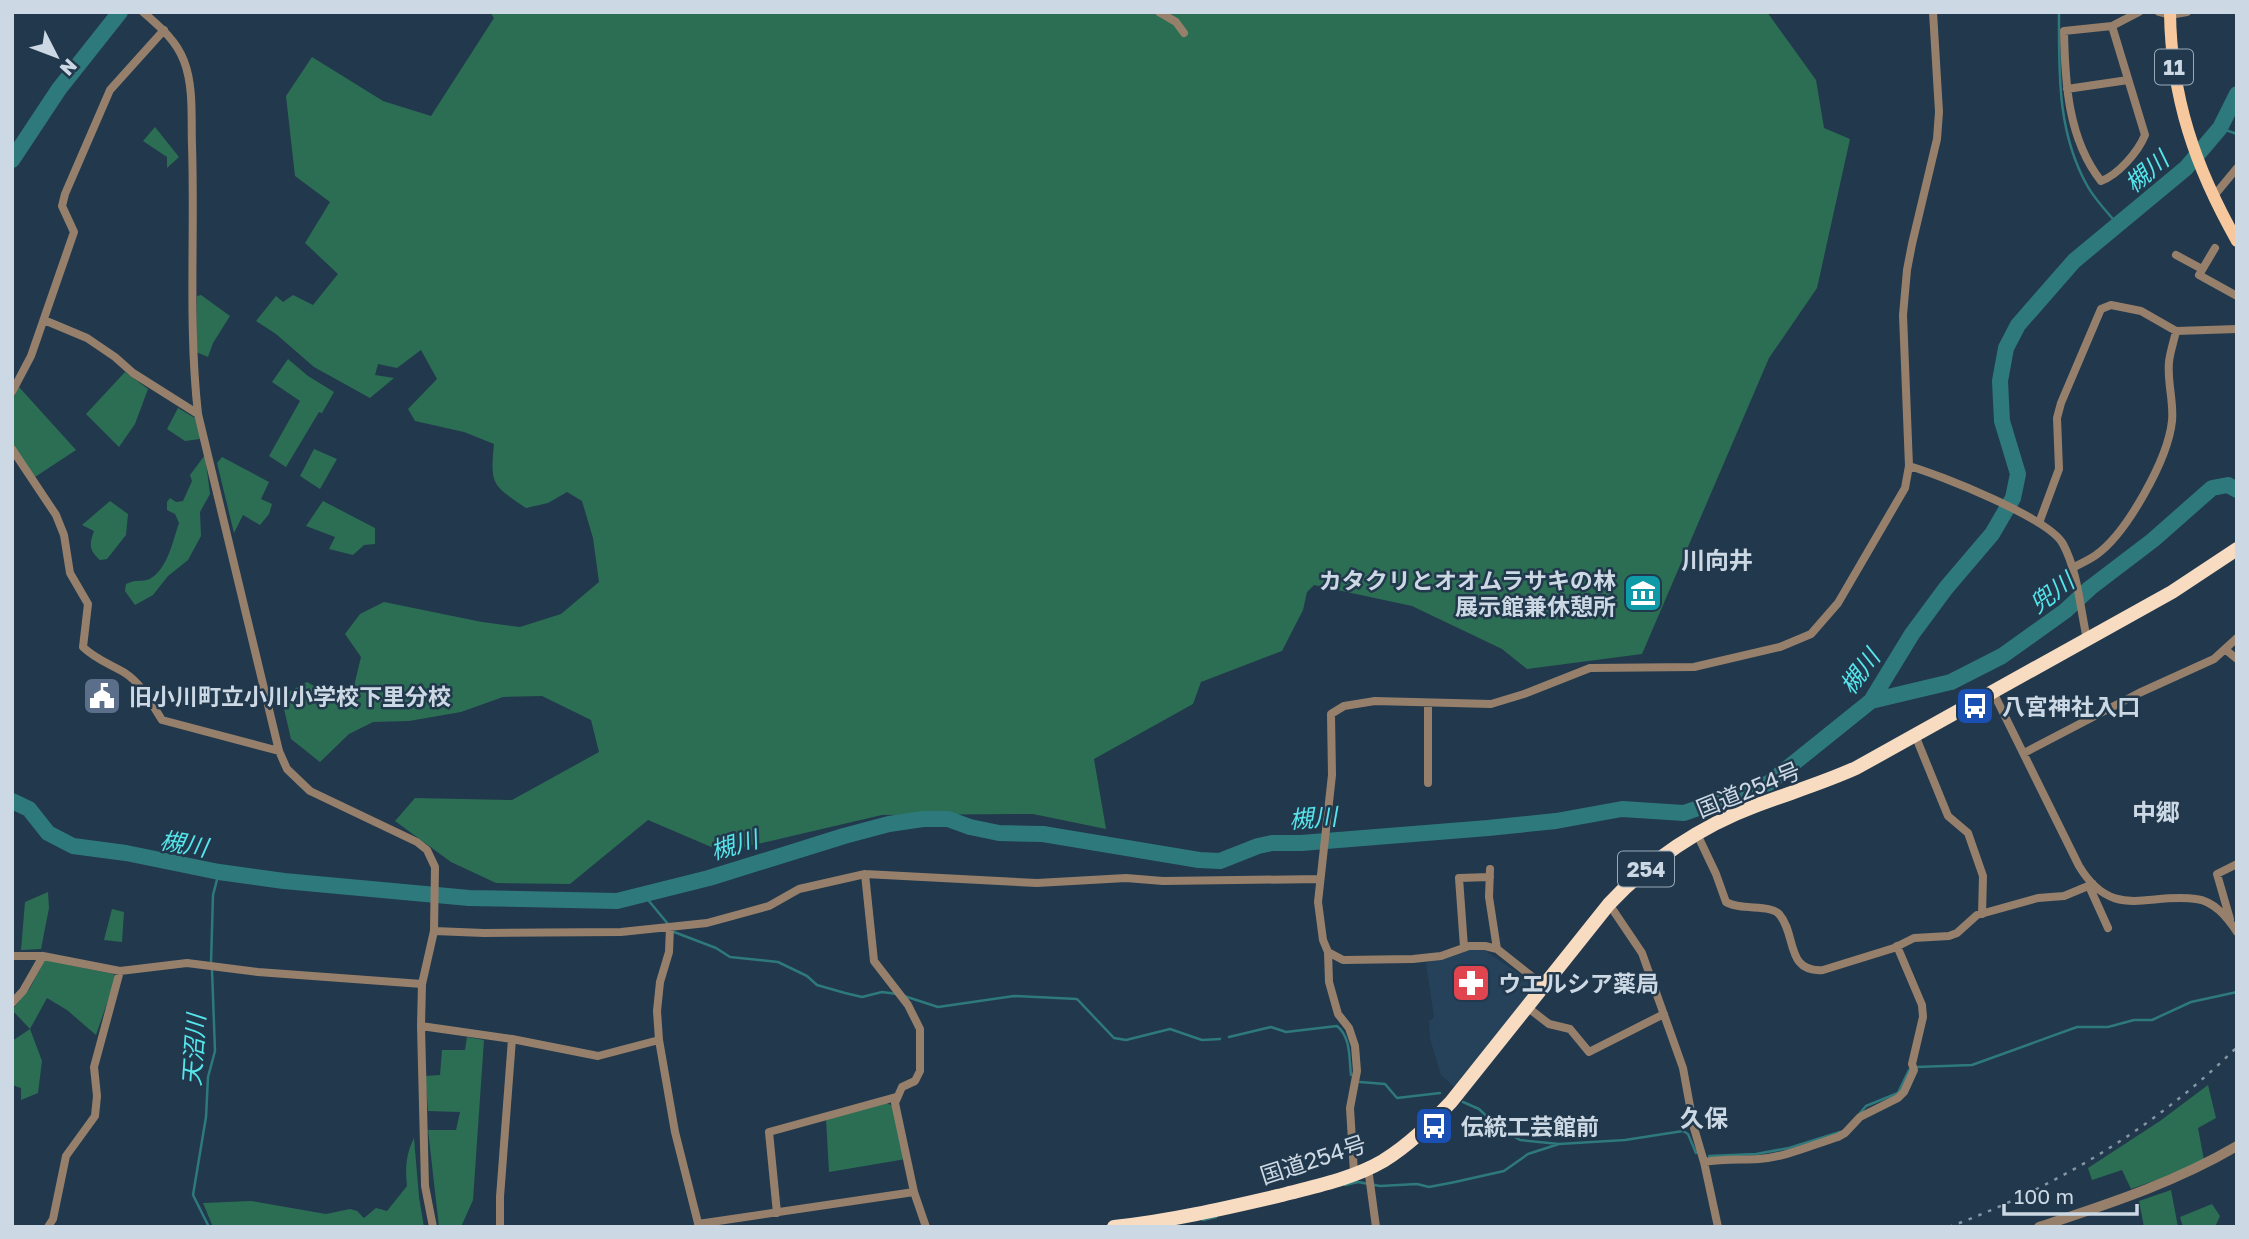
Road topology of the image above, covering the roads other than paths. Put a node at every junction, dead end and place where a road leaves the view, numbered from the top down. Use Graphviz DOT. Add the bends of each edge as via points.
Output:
graph roads {
  1 [pos="144,12"];
  2 [pos="1158,12"];
  3 [pos="1933,12"];
  4 [pos="2139,12"];
  5 [pos="2187,12"];
  6 [pos="2166,13"];
  7 [pos="2112,26"];
  8 [pos="162,28"];
  9 [pos="1184,33"];
  10 [pos="2128,80"];
  11 [pos="2067,89"];
  12 [pos="2237,168"];
  13 [pos="2211,192"];
  14 [pos="2237,240"];
  15 [pos="2215,248"];
  16 [pos="2176,255"];
  17 [pos="2202,269"];
  18 [pos="2237,296"];
  19 [pos="44,320"];
  20 [pos="2237,329"];
  21 [pos="2176,331"];
  22 [pos="12,392"];
  23 [pos="198,414"];
  24 [pos="12,449"];
  25 [pos="1909,466"];
  26 [pos="2038,522"];
  27 [pos="2237,549"];
  28 [pos="2073,571"];
  29 [pos="2237,638"];
  30 [pos="2087,639"];
  31 [pos="2226,650"];
  32 [pos="2237,659"];
  33 [pos="1993,692"];
  34 [pos="1428,703"];
  35 [pos="1915,735"];
  36 [pos="279,751"];
  37 [pos="2024,753"];
  38 [pos="1428,783"];
  39 [pos="1697,834"];
  40 [pos="2237,864"];
  41 [pos="865,874"];
  42 [pos="1320,879"];
  43 [pos="2091,885"];
  44 [pos="1609,904"];
  45 [pos="1982,914"];
  46 [pos="2231,922"];
  47 [pos="434,928"];
  48 [pos="670,928"];
  49 [pos="2108,928"];
  50 [pos="2237,932"];
  51 [pos="1898,946"];
  52 [pos="1464,947"];
  53 [pos="1497,949"];
  54 [pos="1328,952"];
  55 [pos="12,956"];
  56 [pos="43,956"];
  57 [pos="120,971"];
  58 [pos="422,985"];
  59 [pos="1544,986"];
  60 [pos="12,1003"];
  61 [pos="1527,1007"];
  62 [pos="1664,1014"];
  63 [pos="421,1026"];
  64 [pos="512,1039"];
  65 [pos="659,1040"];
  66 [pos="897,1097"];
  67 [pos="2237,1146"];
  68 [pos="1704,1162"];
  69 [pos="1361,1171"];
  70 [pos="914,1192"];
  71 [pos="778,1213"];
  72 [pos="699,1226"];
  73 [pos="48,1227"];
  74 [pos="433,1227"];
  75 [pos="500,1227"];
  76 [pos="926,1227"];
  77 [pos="1114,1227"];
  78 [pos="1376,1227"];
  79 [pos="1718,1227"];
  80 [pos="2039,1227"];
  1 -- 8 [label="street"];
  2 -- 9 [label="street" via="1176,22"];
  3 -- 25 [label="street" via="1937,139 1909,257 1903,315"];
  4 -- 7 [label="street"];
  5 -- 6 [label="street"];
  6 -- 13 [label="main road, 11" via="2184,122"];
  7 -- 10 [label="street"];
  7 -- 11 [label="street" via="2064,31"];
  8 -- 19 [label="street" via="110,90 65,194 62,206 74,232"];
  8 -- 23 [label="street" via="186,64 190,85 192,362"];
  10 -- 11 [label="street"];
  10 -- 11 [label="street" via="2145,135 2111,177 2101,181 2077,136"];
  12 -- 13 [label="street"];
  13 -- 14 [label="main road, 11"];
  15 -- 17 [label="street"];
  16 -- 17 [label="street"];
  17 -- 18 [label="street" via="2199,275"];
  19 -- 22 [label="street"];
  19 -- 23 [label="street" via="87,338"];
  20 -- 21 [label="street"];
  21 -- 26 [label="street" via="2141,311 2111,305 2101,309 2061,403 2057,418 2059,469"];
  21 -- 28 [label="street" via="2169,363 2172,421 2157,469 2109,543"];
  23 -- 36 [label="street"];
  24 -- 36 [label="street" via="57,515 70,573 88,604 83,647 140,685 162,720"];
  25 -- 26 [label="street" via="1943,476"];
  25 -- 34 [label="street" via="1905,488 1838,603 1811,635 1694,667 1590,668 1491,704"];
  26 -- 28 [label="street" via="2060,539"];
  27 -- 30 [label="highway, 国道254号 / 254"];
  28 -- 30 [label="street"];
  29 -- 31 [label="street"];
  30 -- 33 [label="highway, 国道254号 / 254"];
  31 -- 32 [label="street"];
  31 -- 37 [label="street"];
  33 -- 35 [label="highway, 国道254号 / 254"];
  33 -- 37 [label="street"];
  34 -- 38 [label="street"];
  34 -- 42 [label="street" via="1375,701 1344,706 1331,714 1332,775"];
  35 -- 39 [label="highway, 国道254号 / 254" via="1856,768 1755,806"];
  35 -- 45 [label="street" via="1948,816 1968,833 1983,876"];
  36 -- 47 [label="street" via="287,769 310,790 428,850 435,870"];
  37 -- 43 [label="street"];
  39 -- 44 [label="highway, 国道254号 / 254" via="1657,860"];
  39 -- 51 [label="street" via="1726,902 1779,914 1805,968 1823,970"];
  40 -- 46 [label="street" via="2217,874"];
  41 -- 42 [label="street" via="1037,883 1126,878"];
  41 -- 48 [label="street" via="799,889 769,906 729,918"];
  41 -- 66 [label="street" via="874,961 920,1029 920,1071"];
  42 -- 54 [label="street" via="1320,923"];
  43 -- 45 [label="street" via="2064,896 2038,898"];
  43 -- 46 [label="street" via="2132,902 2198,899 2213,905"];
  43 -- 49 [label="street"];
  44 -- 59 [label="highway, 国道254号 / 254"];
  44 -- 62 [label="street" via="1642,953"];
  45 -- 51 [label="street" via="1957,933 1914,938"];
  46 -- 50 [label="street"];
  47 -- 48 [label="street" via="484,933"];
  47 -- 58 [label="street"];
  48 -- 65 [label="street" via="657,1011"];
  51 -- 68 [label="street" via="1923,1017 1914,1070 1904,1092 1860,1117 1838,1137 1760,1159"];
  52 -- 53 [label="street"];
  52 -- 53 [label="street" via="1459,878 1490,873"];
  52 -- 54 [label="street" via="1413,959 1343,960"];
  53 -- 59 [label="street"];
  54 -- 69 [label="street" via="1329,982 1338,1014 1355,1046 1357,1071 1349,1108"];
  55 -- 56 [label="street"];
  56 -- 57 [label="street"];
  56 -- 60 [label="street"];
  57 -- 58 [label="street" via="187,963"];
  57 -- 73 [label="street" via="94,1067 95,1116 66,1156"];
  58 -- 63 [label="street"];
  59 -- 61 [label="highway, 国道254号 / 254"];
  61 -- 62 [label="street" via="1549,1024 1570,1030 1589,1052"];
  61 -- 69 [label="highway, 国道254号 / 254" via="1429,1126"];
  62 -- 68 [label="street" via="1683,1068"];
  63 -- 64 [label="street"];
  63 -- 74 [label="street" via="425,1186"];
  64 -- 65 [label="street" via="598,1056"];
  64 -- 75 [label="street"];
  65 -- 72 [label="street"];
  66 -- 70 [label="street"];
  66 -- 71 [label="street" via="769,1132"];
  67 -- 80 [label="street" via="2164,1184"];
  68 -- 79 [label="street"];
  69 -- 77 [label="highway, 国道254号 / 254" via="1225,1209"];
  69 -- 78 [label="street"];
  70 -- 71 [label="street"];
  70 -- 76 [label="street"];
  71 -- 72 [label="street"];
}
